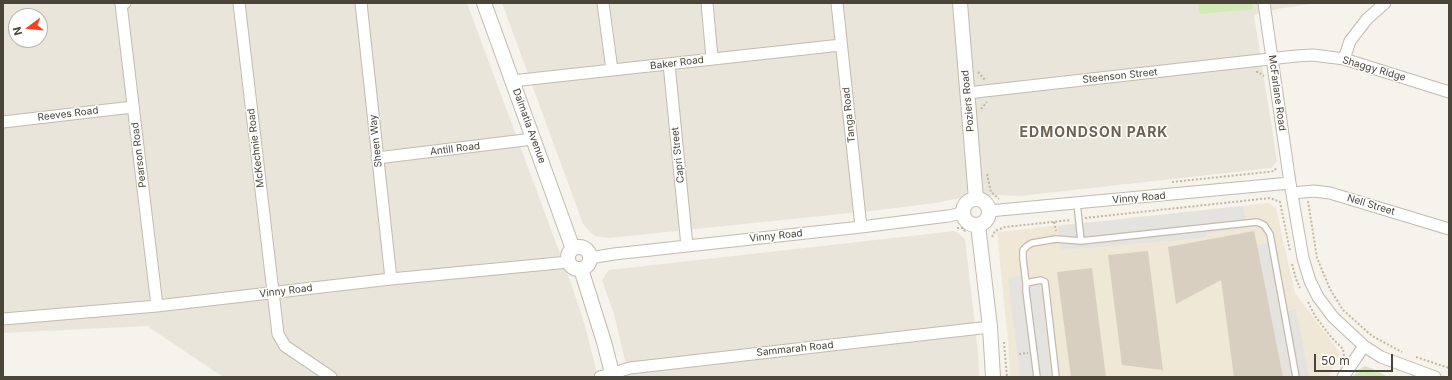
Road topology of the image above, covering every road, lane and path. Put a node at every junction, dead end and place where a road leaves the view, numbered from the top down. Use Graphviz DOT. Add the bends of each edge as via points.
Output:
graph roads {
  1 [pos="123,3"];
  2 [pos="239,3"];
  3 [pos="361,3"];
  4 [pos="484,3"];
  5 [pos="603,3"];
  6 [pos="707,3"];
  7 [pos="837,3"];
  8 [pos="960,3"];
  9 [pos="1264,3"];
  10 [pos="1385,3"];
  11 [pos="841,45"];
  12 [pos="712,58"];
  13 [pos="1272,58"];
  14 [pos="1344,59"];
  15 [pos="669,64"];
  16 [pos="978,65"];
  17 [pos="612,70"];
  18 [pos="512,81"];
  19 [pos="986,81"];
  20 [pos="1449,92"];
  21 [pos="967,93"];
  22 [pos="988,100"];
  23 [pos="133,107"];
  24 [pos="981,109"];
  25 [pos="3,122"];
  26 [pos="533,139"];
  27 [pos="377,158"];
  28 [pos="1278,165"];
  29 [pos="986,169"];
  30 [pos="1169,183"];
  31 [pos="1291,188"];
  32 [pos="976,199"];
  33 [pos="1001,199"];
  34 [pos="1308,202"];
  35 [pos="1077,203"];
  36 [pos="989,211"];
  37 [pos="963,213"];
  38 [pos="1079,219"];
  39 [pos="978,225"];
  40 [pos="861,227"];
  41 [pos="956,228"];
  42 [pos="1449,229"];
  43 [pos="968,236"];
  44 [pos="992,239"];
  45 [pos="1081,241"];
  46 [pos="687,246"];
  47 [pos="1290,251"];
  48 [pos="1291,258"];
  49 [pos="578,260"];
  50 [pos="391,279"];
  51 [pos="1026,283"];
  52 [pos="1301,290"];
  53 [pos="273,293"];
  54 [pos="1308,302"];
  55 [pos="157,306"];
  56 [pos="3,319"];
  57 [pos="990,327"];
  58 [pos="1004,336"];
  59 [pos="1364,346"];
  60 [pos="1407,354"];
  61 [pos="1414,357"];
  62 [pos="1342,360"];
  63 [pos="1449,368"];
  64 [pos="608,376"];
  65 [pos="331,377"];
  66 [pos="993,377"];
  67 [pos="1007,377"];
  68 [pos="1037,377"];
  69 [pos="1056,377"];
  70 [pos="1296,377"];
  71 [pos="1343,377"];
  72 [pos="1435,377"];
  1 -- 23 [label="street, Pearson Road"];
  2 -- 53 [label="street, McKechnie Road"];
  3 -- 27 [label="street, Sheen Way"];
  4 -- 18 [label="street, Dalmatia Avenue"];
  5 -- 17 [label="street"];
  6 -- 12 [label="street"];
  7 -- 11 [label="street, Tanga Road"];
  8 -- 21 [label="street, Poziers Road"];
  9 -- 13 [label="street, McFarlane Road"];
  10 -- 14 [label="street" via="1367,19 1350,41"];
  11 -- 12 [label="street, Baker Road"];
  11 -- 40 [label="street, Tanga Road"];
  12 -- 15 [label="street, Baker Road"];
  13 -- 14 [label="street, Shaggy Ridge" via="1313,55"];
  13 -- 21 [label="street, Steenson Street"];
  13 -- 31 [label="street, McFarlane Road"];
  14 -- 20 [label="street, Shaggy Ridge"];
  15 -- 17 [label="street, Baker Road"];
  15 -- 46 [label="street, Capri Street"];
  16 -- 19 [label="path" via="978,73"];
  17 -- 18 [label="street, Baker Road"];
  18 -- 26 [label="street, Dalmatia Avenue"];
  21 -- 32 [label="street, Poziers Road"];
  22 -- 24 [label="path"];
  23 -- 25 [label="street, Reeves Road"];
  23 -- 55 [label="street, Pearson Road"];
  26 -- 27 [label="street, Antill Road"];
  26 -- 49 [label="street, Dalmatia Avenue"];
  27 -- 50 [label="street, Sheen Way"];
  28 -- 30 [label="path" via="1274,170 1267,172"];
  29 -- 33 [label="path" via="991,192"];
  31 -- 35 [label="street, Vinny Road"];
  31 -- 42 [label="street, Nell Street" via="1330,193"];
  31 -- 59 [label="street, McFarlane Road" via="1303,258 1310,281 1333,317"];
  32 -- 36 [label="street" via="986,204"];
  32 -- 37 [label="street" via="968,202"];
  34 -- 60 [label="path" via="1317,258 1330,289 1343,310 1372,336"];
  35 -- 36 [label="street, Vinny Road"];
  35 -- 38 [label="lane"];
  36 -- 39 [label="street" via="987,218"];
  37 -- 39 [label="street" via="966,221"];
  37 -- 40 [label="street, Vinny Road"];
  38 -- 44 [label="path" via="1005,227 995,231"];
  38 -- 45 [label="lane"];
  38 -- 47 [label="path" via="1270,198 1280,202"];
  39 -- 57 [label="street"];
  40 -- 46 [label="street, Vinny Road"];
  41 -- 43 [label="path" via="962,228"];
  45 -- 51 [label="lane" via="1056,239 1027,246 1023,250"];
  45 -- 70 [label="lane" via="1257,222 1264,225 1270,234"];
  46 -- 49 [label="street, Vinny Road"];
  48 -- 52 [label="path"];
  49 -- 50 [label="street, Vinny Road"];
  49 -- 64 [label="street, Dalmatia Avenue" via="600,328"];
  50 -- 53 [label="street, Vinny Road"];
  51 -- 68 [label="lane"];
  51 -- 69 [label="lane" via="1041,280 1045,282"];
  53 -- 55 [label="street, Vinny Road"];
  53 -- 65 [label="street" via="278,334 282,343"];
  54 -- 62 [label="path" via="1314,316 1343,348"];
  55 -- 56 [label="street, Vinny Road"];
  57 -- 64 [label="street, Sammarah Road" via="630,368"];
  57 -- 66 [label="street"];
  58 -- 67 [label="path"];
  59 -- 71 [label="street"];
  59 -- 72 [label="street, McFarlane Road" via="1381,357"];
  61 -- 63 [label="path"];
}
